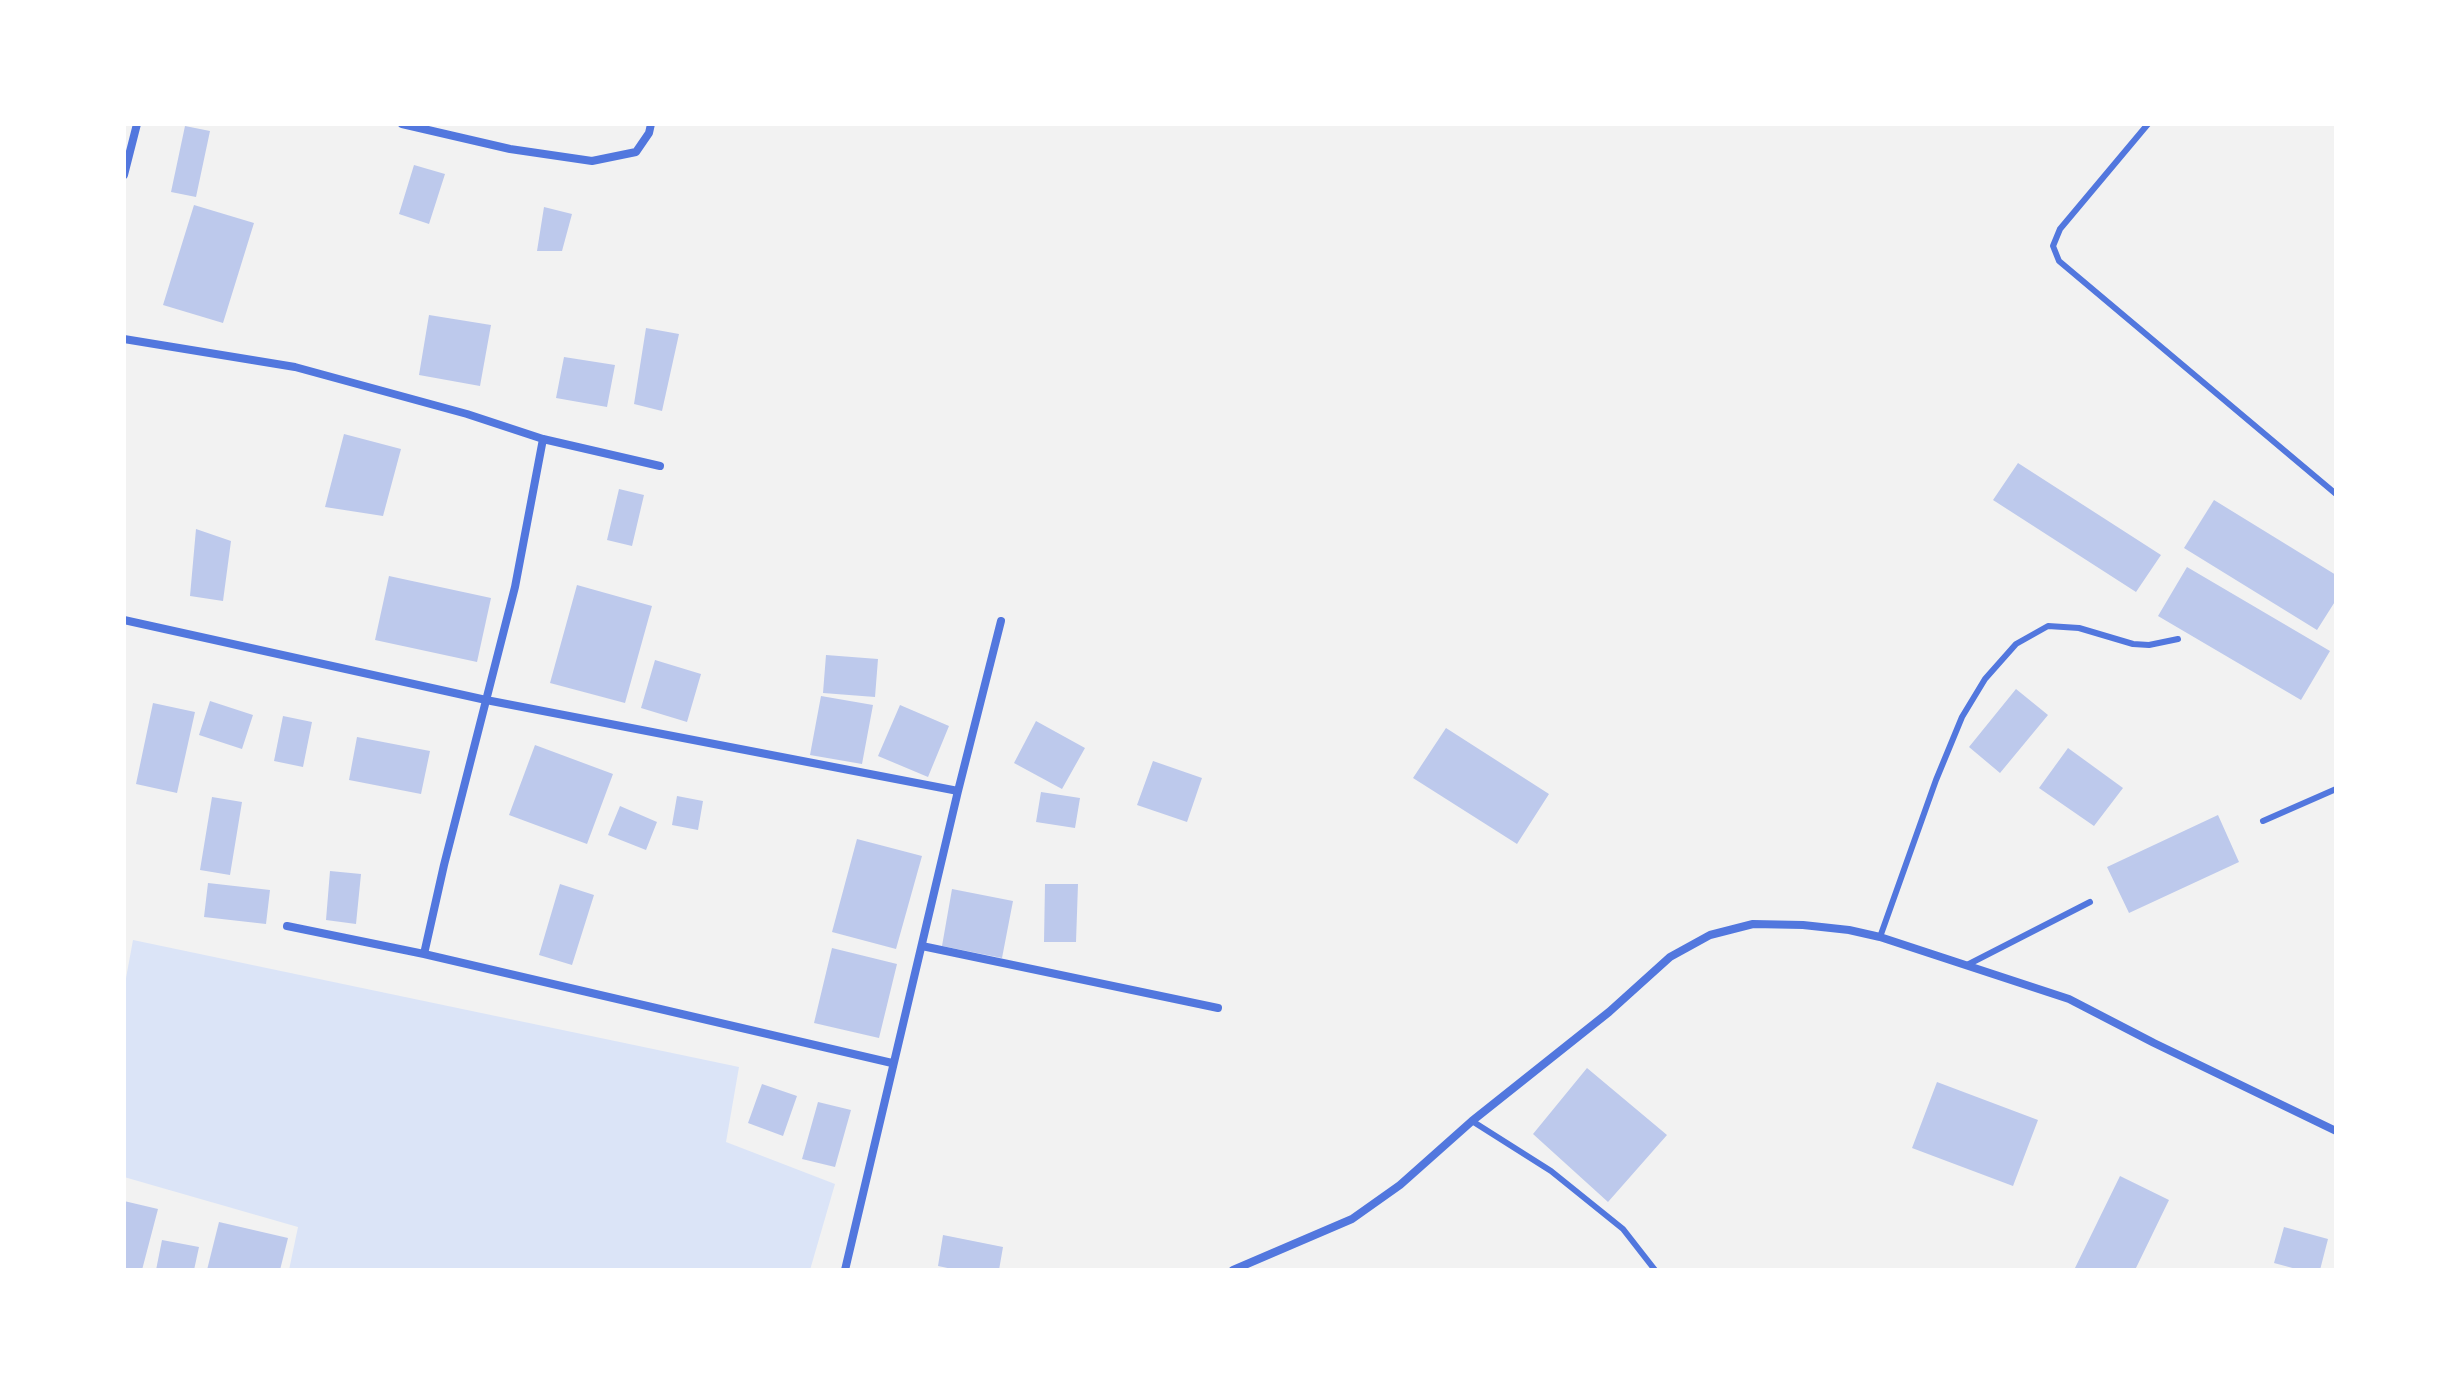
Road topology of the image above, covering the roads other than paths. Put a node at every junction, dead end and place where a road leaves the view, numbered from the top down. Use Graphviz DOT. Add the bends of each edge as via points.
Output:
graph roads {
  1 [pos="137,124"];
  2 [pos="402,124"];
  3 [pos="651,124"];
  4 [pos="2148,124"];
  5 [pos="124,175"];
  6 [pos="124,339"];
  7 [pos="543,439"];
  8 [pos="660,466"];
  9 [pos="2336,494"];
  10 [pos="124,620"];
  11 [pos="1001,621"];
  12 [pos="2178,639"];
  13 [pos="486,700"];
  14 [pos="2336,789"];
  15 [pos="958,791"];
  16 [pos="2263,821"];
  17 [pos="2090,902"];
  18 [pos="287,926"];
  19 [pos="1880,937"];
  20 [pos="922,946"];
  21 [pos="424,954"];
  22 [pos="1967,965"];
  23 [pos="1218,1008"];
  24 [pos="892,1063"];
  25 [pos="1472,1121"];
  26 [pos="2336,1131"];
  27 [pos="845,1270"];
  28 [pos="1233,1270"];
  29 [pos="1655,1270"];
  1 -- 5 [label="street"];
  2 -- 3 [label="street" via="592,161 636,152"];
  4 -- 9 [label="lane" via="2060,229 2053,246 2059,261"];
  6 -- 7 [label="street" via="295,367"];
  7 -- 8 [label="street"];
  7 -- 13 [label="street" via="515,587"];
  10 -- 13 [label="street"];
  11 -- 15 [label="street"];
  12 -- 19 [label="lane" via="2133,644 2079,628 2048,626 2016,644 1985,679 1962,717"];
  13 -- 15 [label="street"];
  13 -- 21 [label="street"];
  14 -- 16 [label="lane"];
  15 -- 20 [label="street"];
  17 -- 22 [label="lane"];
  18 -- 21 [label="street"];
  19 -- 22 [label="street"];
  19 -- 25 [label="street" via="1778,924 1710,935 1670,957"];
  20 -- 23 [label="street"];
  20 -- 24 [label="street"];
  21 -- 24 [label="street"];
  22 -- 26 [label="street" via="2069,999"];
  24 -- 27 [label="street"];
  25 -- 28 [label="street" via="1400,1185 1352,1219"];
  25 -- 29 [label="lane" via="1551,1171 1611,1219"];
}
